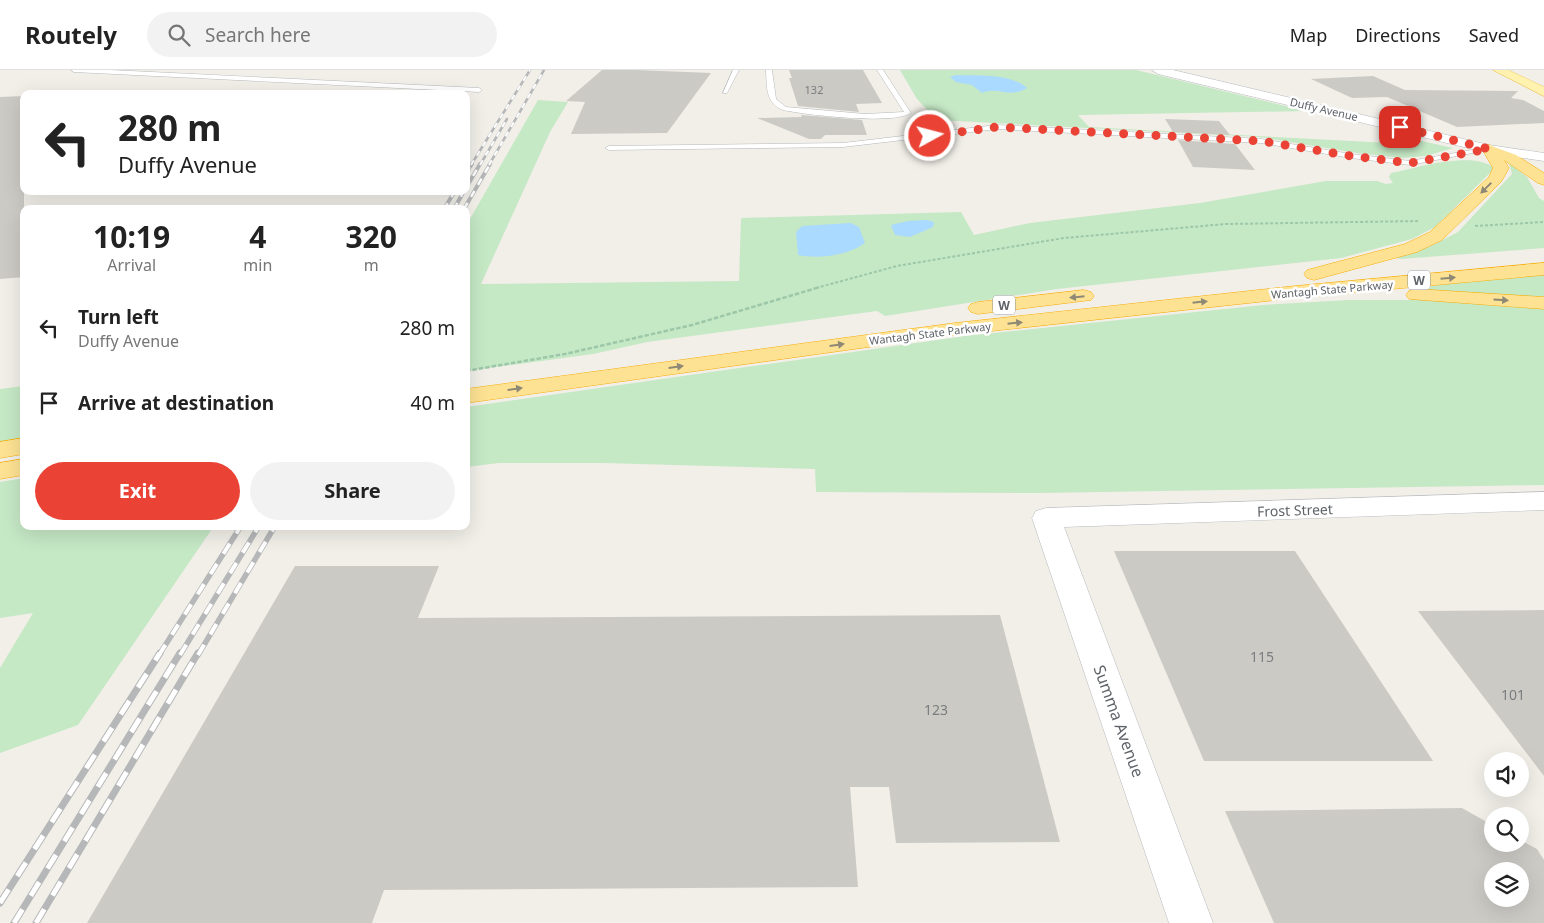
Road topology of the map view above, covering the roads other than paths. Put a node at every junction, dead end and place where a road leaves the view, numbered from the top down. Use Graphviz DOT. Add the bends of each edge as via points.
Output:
graph roads {
  1 [pos="74,70"];
  2 [pos="228,70"];
  3 [pos="736,70"];
  4 [pos="769,70"];
  5 [pos="880,70"];
  6 [pos="1158,70"];
  7 [pos="1499,70"];
  8 [pos="1509,70"];
  9 [pos="213,77"];
  10 [pos="1544,83"];
  11 [pos="479,90"];
  12 [pos="725,92"];
  13 [pos="1544,92"];
  14 [pos="609,148"];
  15 [pos="1489,149"];
  16 [pos="1544,150"];
  17 [pos="1544,157"];
  18 [pos="1544,180"];
  19 [pos="1544,254"];
  20 [pos="1544,269"];
  21 [pos="1314,274"];
  22 [pos="1295,292"];
  23 [pos="1544,303"];
  24 [pos="470,378"];
  25 [pos="470,395"];
  26 [pos="20,447"];
  27 [pos="0,450"];
  28 [pos="20,468"];
  29 [pos="0,471"];
  30 [pos="1544,501"];
  31 [pos="1046,518"];
  32 [pos="1192,923"];
  1 -- 9 [label="lane"];
  2 -- 9 [label="lane"];
  3 -- 12 [label="lane"];
  4 -- 5 [label="lane" via="772,102 785,109 871,115 908,112"];
  6 -- 15 [label="street, Duffy Avenue"];
  7 -- 13 [label="main road"];
  8 -- 10 [label="main road"];
  9 -- 11 [label="lane"];
  14 -- 15 [label="lane" via="843,145 997,127 1261,141 1410,163"];
  15 -- 16 [label="street, Duffy Avenue"];
  15 -- 17 [label="street, Duffy Avenue"];
  15 -- 18 [label="highway" via="1511,158"];
  15 -- 21 [label="highway, one-way" via="1501,168 1494,179 1436,236 1411,248"];
  19 -- 21 [label="highway, Wantagh State Parkway / W"];
  22 -- 20 [label="highway, Wantagh State Parkway / W, one-way"];
  21 -- 24 [label="highway, Wantagh State Parkway / W, one-way" via="1020,303"];
  22 -- 23 [label="highway, one-way" via="1445,296"];
  25 -- 22 [label="highway, Wantagh State Parkway / W, one-way" via="955,329"];
  26 -- 27 [label="highway"];
  28 -- 29 [label="highway"];
  30 -- 31 [label="street, Frost Street"];
  31 -- 32 [label="street, Summa Avenue"];
}
